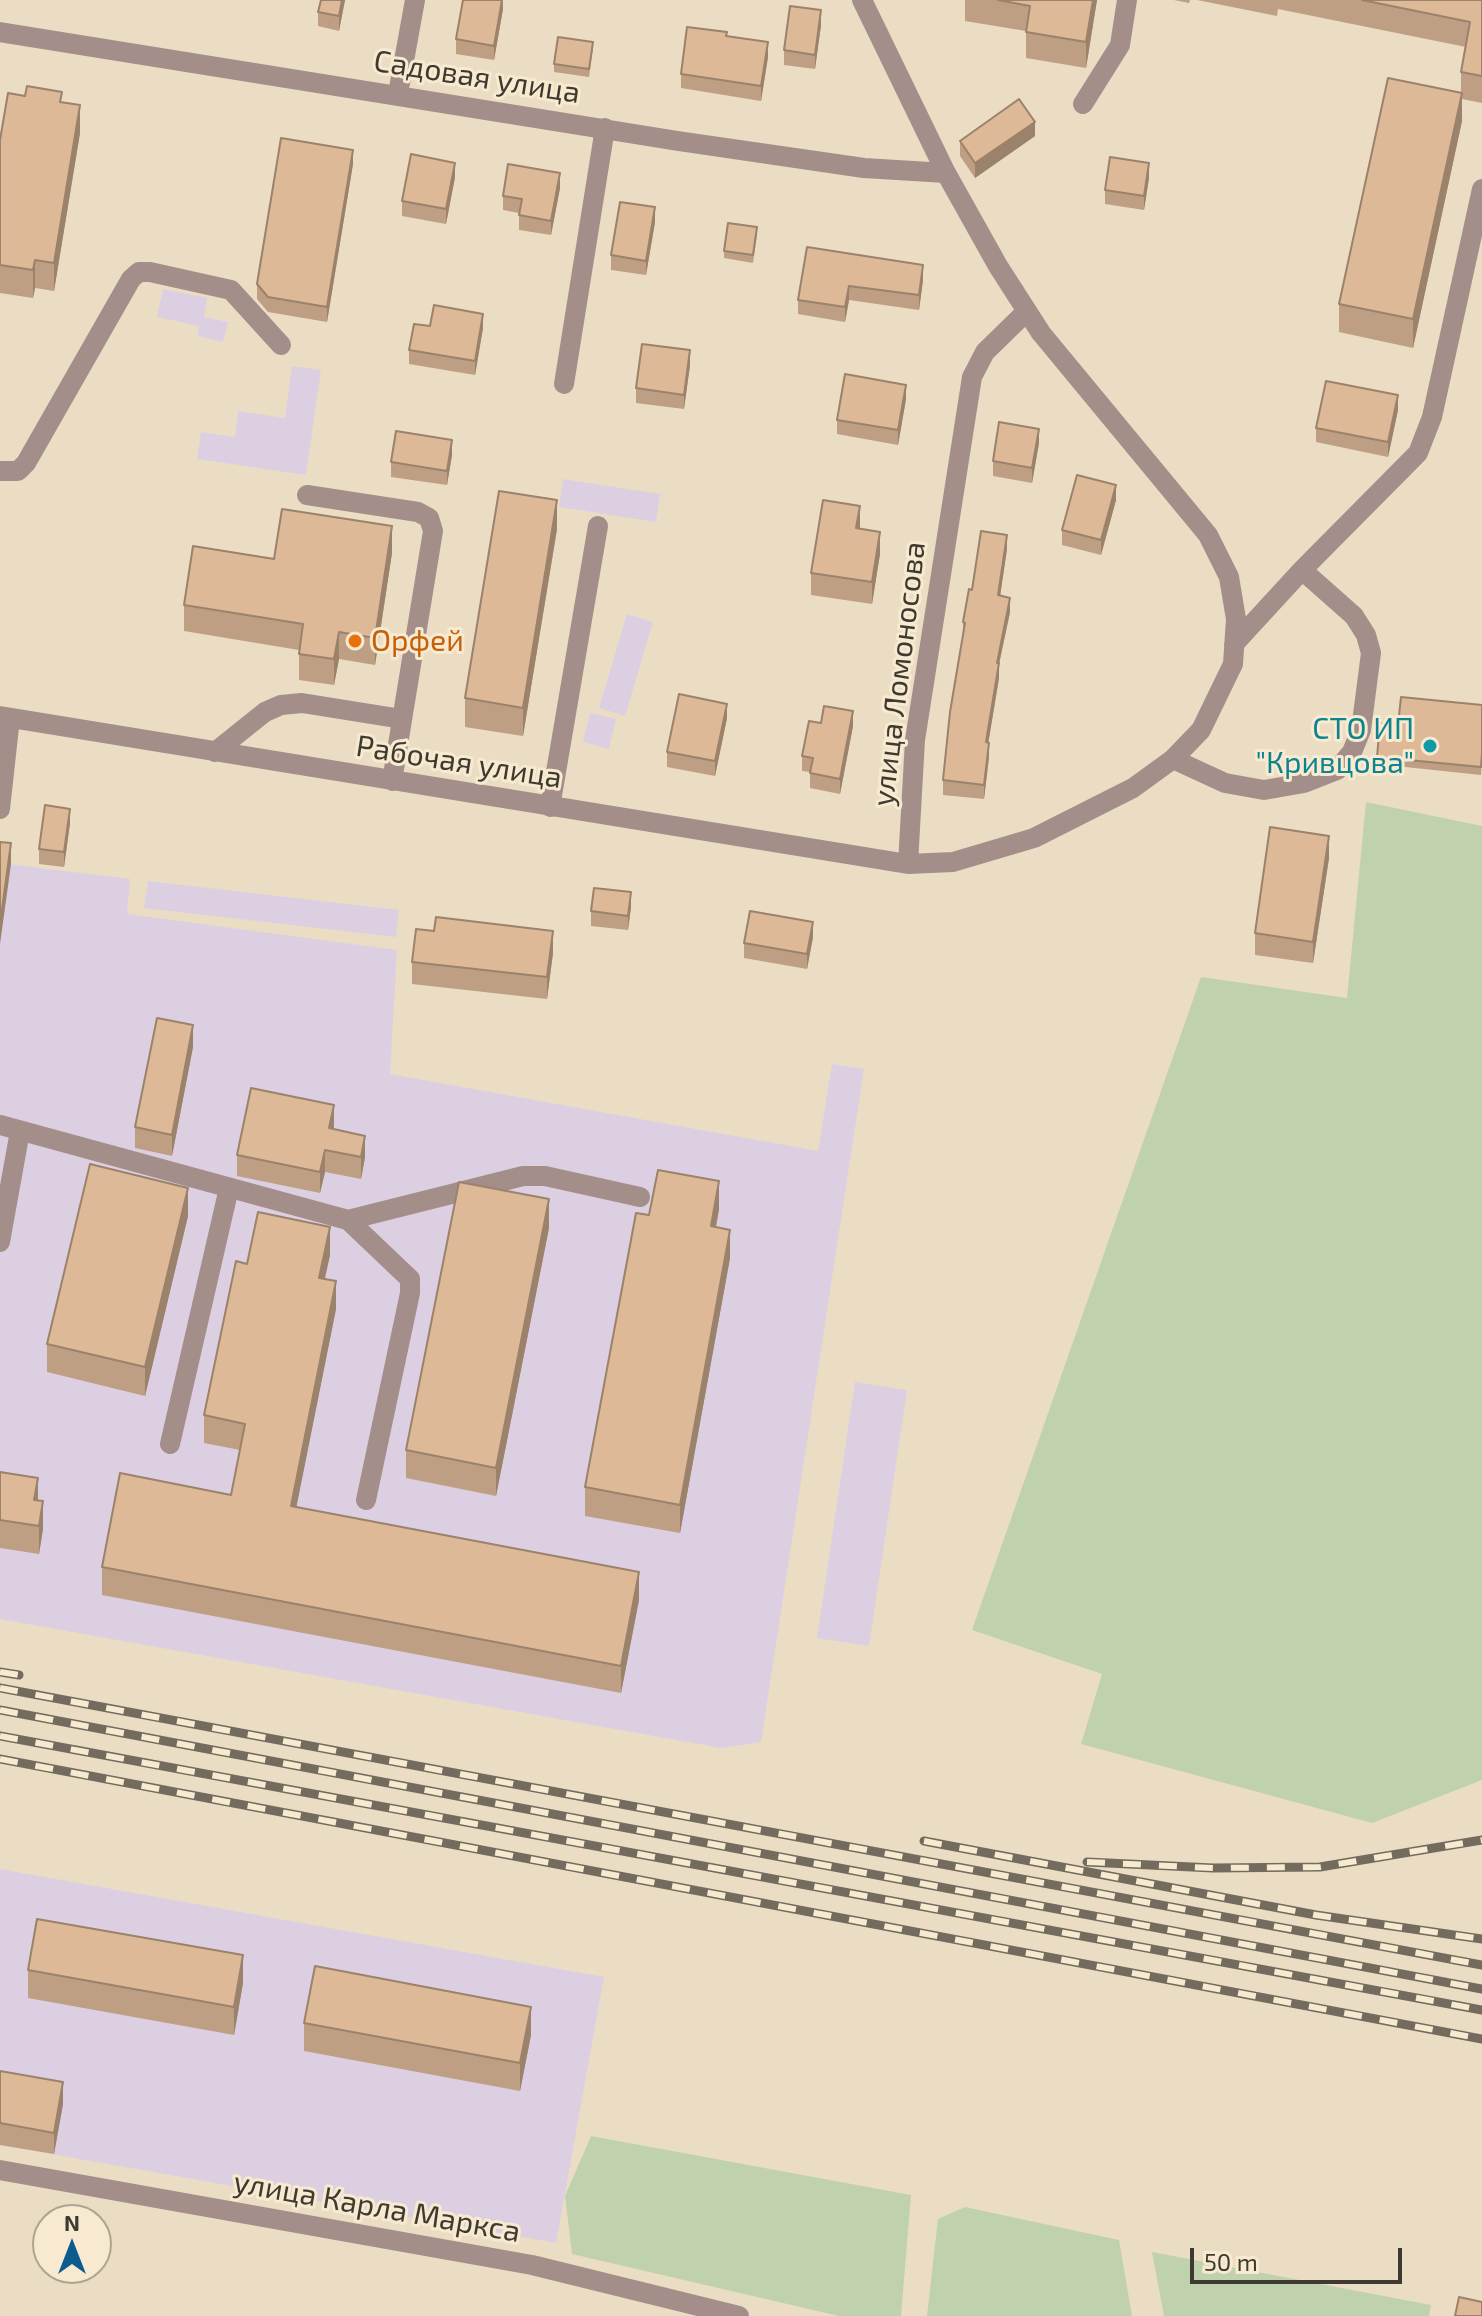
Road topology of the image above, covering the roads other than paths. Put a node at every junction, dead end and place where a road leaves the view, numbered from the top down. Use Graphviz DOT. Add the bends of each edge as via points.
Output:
graph roads {
  1 [pos="415,0"];
  2 [pos="862,0"];
  3 [pos="1127,0"];
  4 [pos="0,32"];
  5 [pos="398,94"];
  6 [pos="1083,104"];
  7 [pos="605,128"];
  8 [pos="946,173"];
  9 [pos="1482,189"];
  10 [pos="1027,311"];
  11 [pos="281,345"];
  12 [pos="564,384"];
  13 [pos="0,471"];
  14 [pos="307,495"];
  15 [pos="598,526"];
  16 [pos="1302,570"];
  17 [pos="1234,644"];
  18 [pos="5,717"];
  19 [pos="402,719"];
  20 [pos="215,752"];
  21 [pos="1173,759"];
  22 [pos="392,781"];
  23 [pos="550,807"];
  24 [pos="0,809"];
  25 [pos="908,864"];
  26 [pos="10,1128"];
  27 [pos="229,1188"];
  28 [pos="640,1197"];
  29 [pos="348,1220"];
  30 [pos="0,1242"];
  31 [pos="170,1444"];
  32 [pos="366,1500"];
  33 [pos="0,2170"];
  34 [pos="739,2316"];
  1 -- 5 [label="street"];
  2 -- 8 [label="street"];
  3 -- 6 [label="street" via="1120,45"];
  4 -- 5 [label="street, Садовая улица"];
  5 -- 7 [label="street, Садовая улица"];
  7 -- 8 [label="street, Садовая улица" via="864,168"];
  7 -- 12 [label="street"];
  8 -- 10 [label="street"];
  9 -- 16 [label="street" via="1432,417 1418,453"];
  10 -- 17 [label="street" via="1208,535 1229,577"];
  10 -- 25 [label="street, улица Ломоносова" via="985,352 972,377 915,740"];
  11 -- 13 [label="street" via="231,290 139,272 26,463 18,471"];
  14 -- 19 [label="street" via="429,518 433,531"];
  15 -- 23 [label="street"];
  16 -- 17 [label="street"];
  16 -- 21 [label="street" via="1354,616 1371,653 1361,730 1352,752 1337,770 1264,790 1225,783"];
  17 -- 21 [label="street" via="1233,664 1219,698 1201,730"];
  18 -- 20 [label="street, Рабочая улица"];
  18 -- 24 [label="street"];
  19 -- 20 [label="street" via="302,703 281,705"];
  19 -- 22 [label="street"];
  20 -- 22 [label="street, Рабочая улица"];
  21 -- 25 [label="street" via="1133,788 1034,838 953,862"];
  22 -- 23 [label="street, Рабочая улица"];
  23 -- 25 [label="street, Рабочая улица"];
  26 -- 27 [label="street"];
  26 -- 30 [label="street"];
  27 -- 29 [label="street"];
  27 -- 31 [label="street"];
  28 -- 29 [label="street" via="523,1176"];
  29 -- 32 [label="street" via="410,1279"];
  33 -- 34 [label="street, улица Карла Маркса" via="532,2265"];
}
